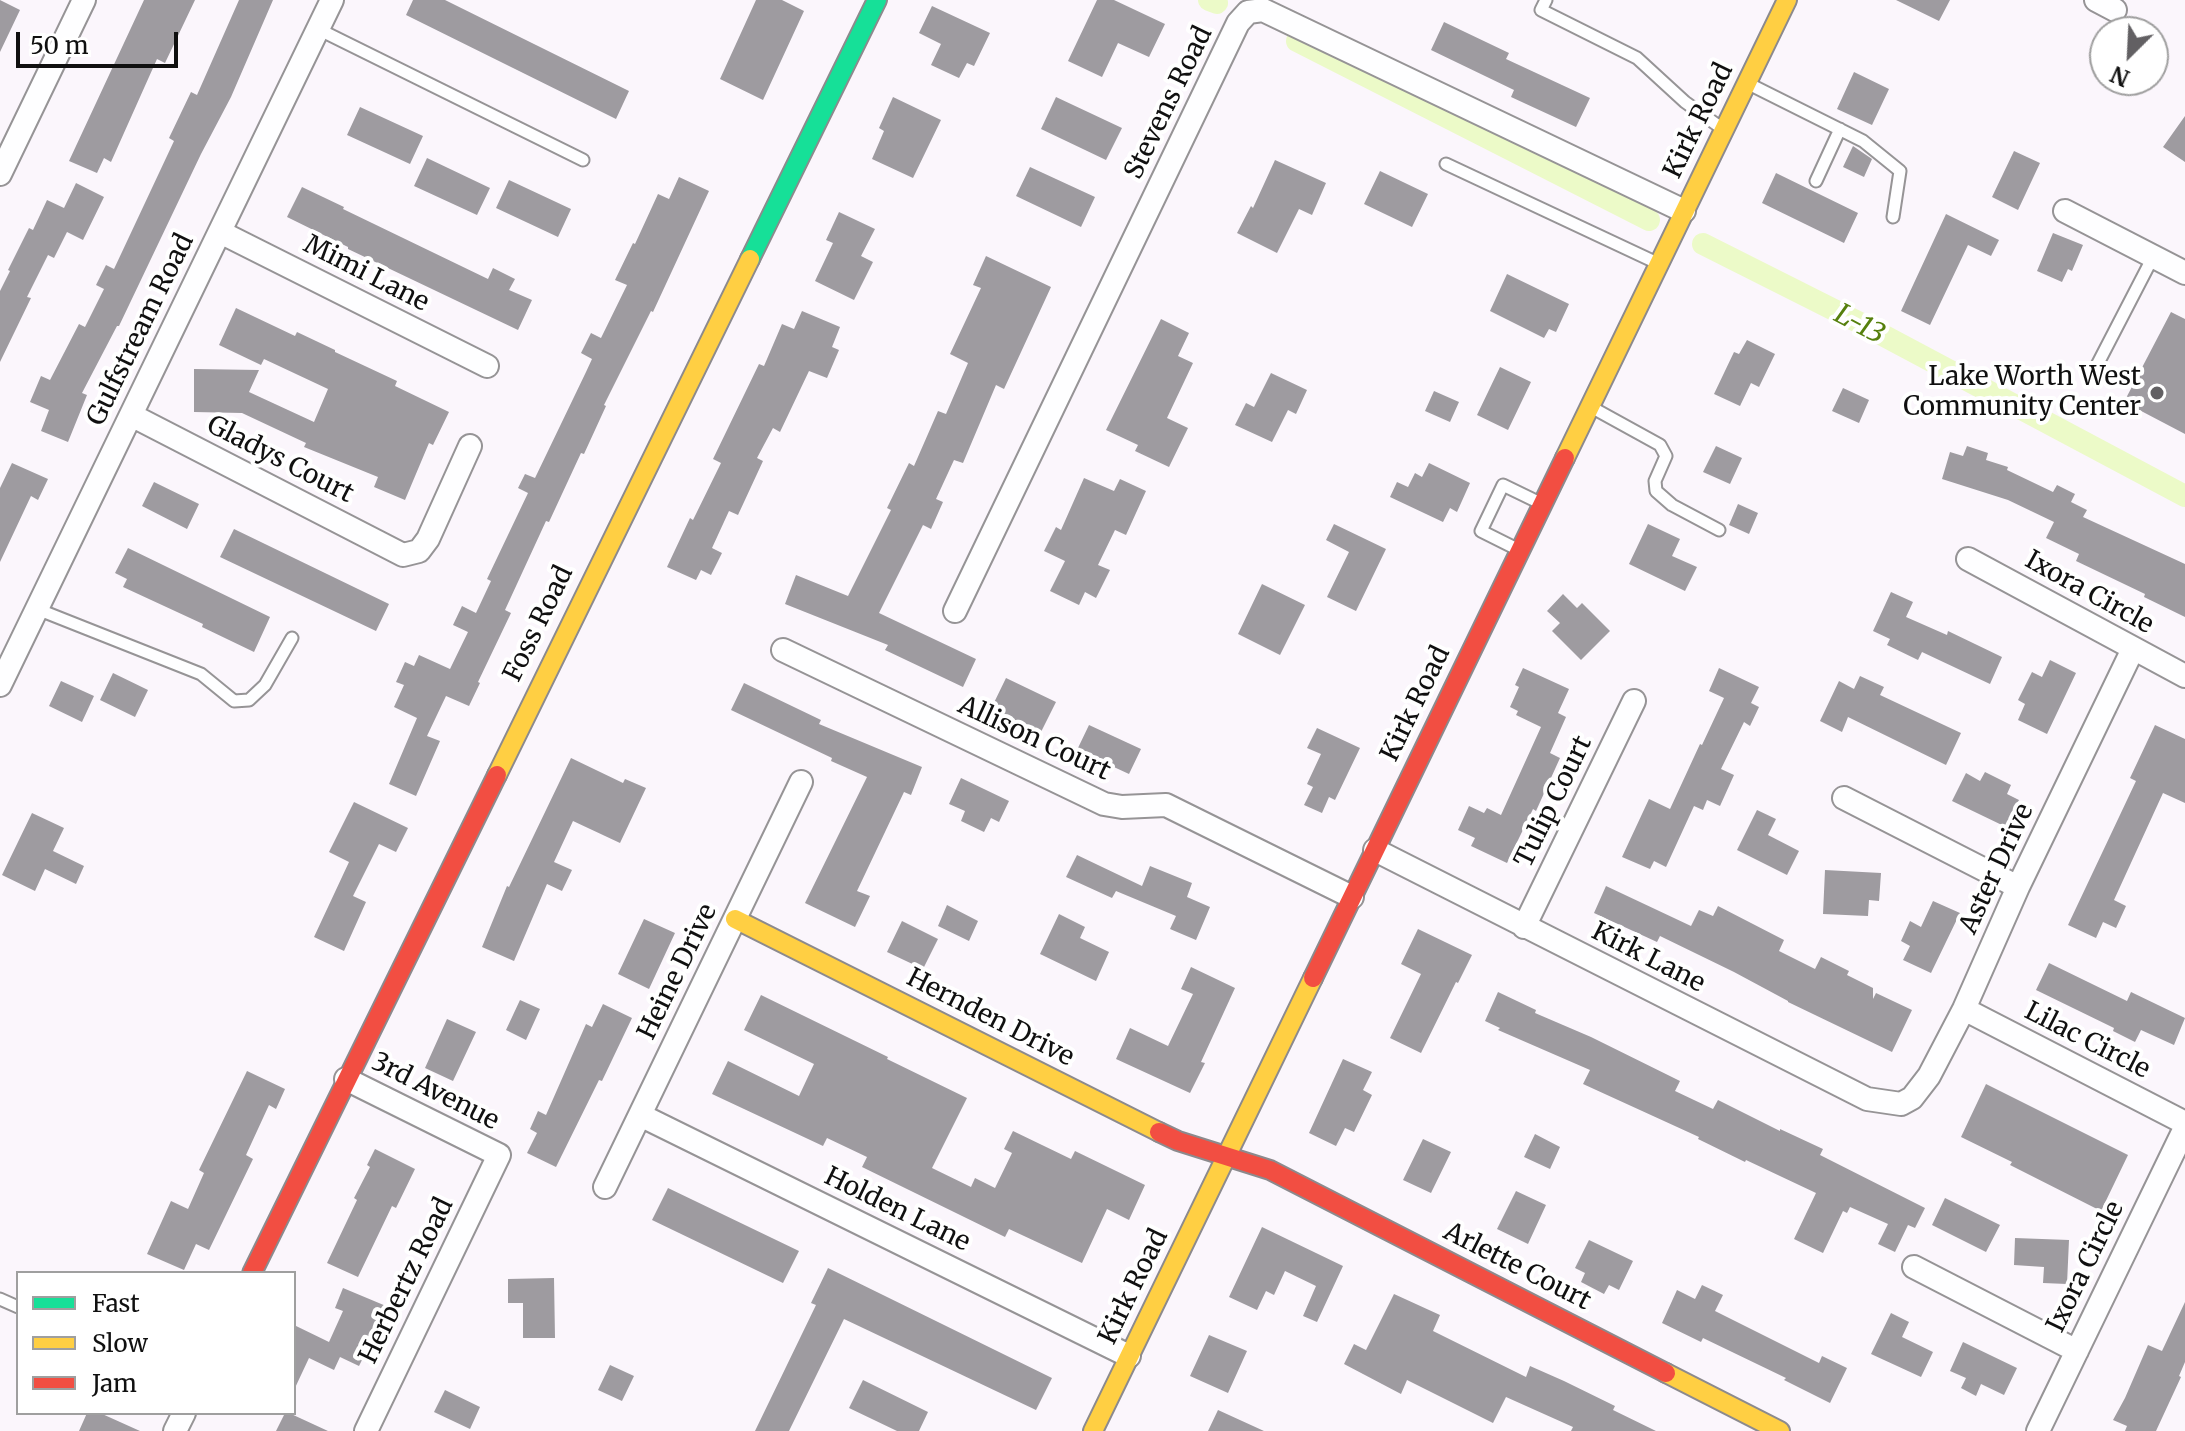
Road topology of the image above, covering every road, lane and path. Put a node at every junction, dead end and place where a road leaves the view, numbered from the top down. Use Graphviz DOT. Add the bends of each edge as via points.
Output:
graph roads {
  1 [pos="84,0"];
  2 [pos="332,0"];
  3 [pos="877,0"];
  4 [pos="1546,0"];
  5 [pos="1787,0"];
  6 [pos="318,29"];
  7 [pos="1747,83"];
  8 [pos="1840,129"];
  9 [pos="1724,130"];
  10 [pos="583,160"];
  11 [pos="1446,164"];
  12 [pos="0,174"];
  13 [pos="1816,181"];
  14 [pos="1684,211"];
  15 [pos="2065,211"];
  16 [pos="1893,217"];
  17 [pos="220,232"];
  18 [pos="2153,257"];
  19 [pos="1659,264"];
  20 [pos="2185,273"];
  21 [pos="487,366"];
  22 [pos="2094,371"];
  23 [pos="1590,406"];
  24 [pos="131,415"];
  25 [pos="470,446"];
  26 [pos="1543,504"];
  27 [pos="1719,530"];
  28 [pos="1520,551"];
  29 [pos="1968,559"];
  30 [pos="37,609"];
  31 [pos="955,611"];
  32 [pos="292,638"];
  33 [pos="2133,649"];
  34 [pos="783,650"];
  35 [pos="2185,676"];
  36 [pos="0,685"];
  37 [pos="1634,701"];
  38 [pos="801,782"];
  39 [pos="1844,798"];
  40 [pos="1375,850"];
  41 [pos="2018,887"];
  42 [pos="1352,897"];
  43 [pos="735,919"];
  44 [pos="1524,927"];
  45 [pos="1964,1009"];
  46 [pos="346,1079"];
  47 [pos="1901,1104"];
  48 [pos="640,1115"];
  49 [pos="2185,1126"];
  50 [pos="499,1155"];
  51 [pos="1226,1157"];
  52 [pos="605,1187"];
  53 [pos="1914,1267"];
  54 [pos="253,1271"];
  55 [pos="2077,1351"];
  56 [pos="1129,1356"];
  57 [pos="366,1431"];
  58 [pos="1093,1431"];
  59 [pos="1780,1431"];
  60 [pos="2038,1431"];
  1 -- 12 [label="street"];
  2 -- 6 [label="street, Gulfstream Road"];
  3 -- 46 [label="street, Foss Road"];
  4 -- 9 [label="lane" via="1541,10 1637,58"];
  5 -- 7 [label="street, Kirk Road"];
  6 -- 10 [label="lane"];
  6 -- 17 [label="street, Gulfstream Road"];
  7 -- 8 [label="lane"];
  7 -- 9 [label="street, Kirk Road"];
  8 -- 13 [label="lane"];
  8 -- 16 [label="lane" via="1900,171"];
  9 -- 14 [label="street, Kirk Road"];
  11 -- 19 [label="lane"];
  14 -- 19 [label="street, Kirk Road"];
  14 -- 31 [label="street, Stevens Road" via="1263,10 1248,12 1238,23"];
  15 -- 18 [label="street"];
  17 -- 21 [label="street, Mimi Lane"];
  17 -- 24 [label="street, Gulfstream Road"];
  18 -- 20 [label="street"];
  18 -- 22 [label="lane"];
  19 -- 23 [label="street, Kirk Road"];
  23 -- 26 [label="street, Kirk Road"];
  23 -- 27 [label="lane" via="1660,445 1665,461 1656,491"];
  24 -- 25 [label="street, Gladys Court" via="403,555 419,551 428,539"];
  24 -- 30 [label="street, Gulfstream Road"];
  26 -- 28 [label="street, Kirk Road"];
  26 -- 28 [label="lane" via="1503,485 1481,531"];
  28 -- 40 [label="street, Kirk Road"];
  29 -- 33 [label="street, Ixora Circle"];
  30 -- 32 [label="lane" via="201,674 234,701 249,700 265,685"];
  30 -- 36 [label="street, Gulfstream Road"];
  33 -- 35 [label="street, Ixora Circle"];
  33 -- 41 [label="street, Aster Drive"];
  34 -- 42 [label="street, Allison Court" via="1104,804 1166,805"];
  37 -- 44 [label="street, Tulip Court"];
  38 -- 43 [label="street, Heine Drive"];
  39 -- 41 [label="street"];
  40 -- 42 [label="street, Kirk Road"];
  40 -- 44 [label="street, Kirk Lane"];
  41 -- 45 [label="street, Aster Drive"];
  42 -- 51 [label="street, Kirk Road"];
  43 -- 48 [label="street, Heine Drive"];
  43 -- 51 [label="street, Hernden Drive" via="1178,1141"];
  44 -- 47 [label="street, Kirk Lane" via="1867,1099"];
  45 -- 47 [label="street, Aster Drive" via="1929,1076"];
  45 -- 49 [label="street, Lilac Circle"];
  46 -- 50 [label="street, 3rd Avenue"];
  46 -- 54 [label="street, Foss Road"];
  48 -- 52 [label="street, Heine Drive"];
  48 -- 56 [label="street, Holden Lane"];
  49 -- 55 [label="street, Ixora Circle"];
  50 -- 57 [label="street, Herbertz Road"];
  51 -- 56 [label="street, Kirk Road"];
  51 -- 59 [label="street, Arlette Court" via="1270,1170"];
  53 -- 55 [label="street"];
  55 -- 60 [label="street, Ixora Circle"];
  56 -- 58 [label="street, Kirk Road"];
}
